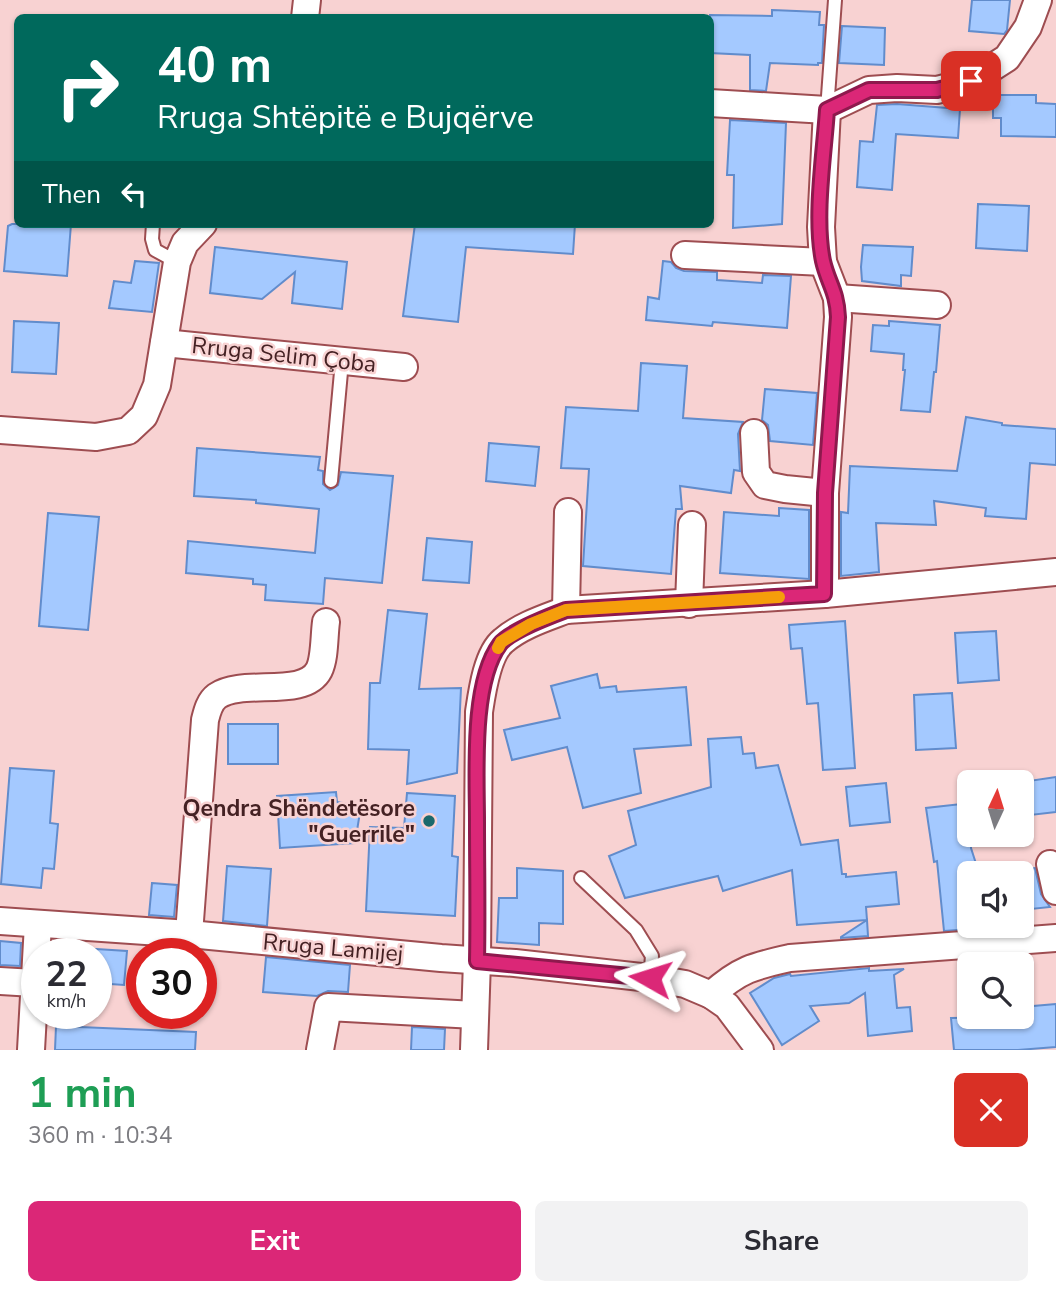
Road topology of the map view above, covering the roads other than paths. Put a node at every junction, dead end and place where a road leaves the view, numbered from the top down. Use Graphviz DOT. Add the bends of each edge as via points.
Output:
graph roads {
  1 [pos="835,0"];
  2 [pos="1038,0"];
  3 [pos="714,103"];
  4 [pos="827,110"];
  5 [pos="153,228"];
  6 [pos="198,228"];
  7 [pos="685,255"];
  8 [pos="823,261"];
  9 [pos="177,262"];
  10 [pos="837,298"];
  11 [pos="937,305"];
  12 [pos="164,343"];
  13 [pos="342,361"];
  14 [pos="404,367"];
  15 [pos="0,430"];
  16 [pos="754,433"];
  17 [pos="331,481"];
  18 [pos="825,493"];
  19 [pos="568,512"];
  20 [pos="692,525"];
  21 [pos="1056,572"];
  22 [pos="824,594"];
  23 [pos="689,604"];
  24 [pos="566,610"];
  25 [pos="326,622"];
  26 [pos="1050,864"];
  27 [pos="581,878"];
  28 [pos="1056,891"];
  29 [pos="0,921"];
  30 [pos="38,924"];
  31 [pos="189,934"];
  32 [pos="37,938"];
  33 [pos="1056,938"];
  34 [pos="477,961"];
  35 [pos="650,978"];
  36 [pos="0,981"];
  37 [pos="21,982"];
  38 [pos="711,995"];
  39 [pos="475,1015"];
  40 [pos="32,1029"];
  41 [pos="31,1050"];
  42 [pos="320,1050"];
  43 [pos="474,1050"];
  44 [pos="760,1050"];
  1 -- 4 [label="lane"];
  2 -- 4 [label="street" via="1028,27 1007,58 971,81 937,90 869,90"];
  3 -- 4 [label="street"];
  4 -- 8 [label="street" via="821,187"];
  5 -- 9 [label="lane" via="155,250"];
  6 -- 9 [label="street, Rruga Selim Çoba"];
  7 -- 8 [label="street"];
  8 -- 10 [label="street"];
  9 -- 12 [label="street, Rruga Selim Çoba"];
  10 -- 11 [label="street"];
  10 -- 18 [label="street"];
  12 -- 13 [label="street, Rruga Selim Çoba"];
  12 -- 15 [label="street, Rruga Selim Çoba" via="158,385 144,416 128,430 96,437"];
  13 -- 14 [label="street, Rruga Selim Çoba"];
  13 -- 17 [label="lane"];
  16 -- 18 [label="street" via="756,472 765,485"];
  18 -- 22 [label="street"];
  19 -- 24 [label="street"];
  20 -- 23 [label="street"];
  21 -- 22 [label="street"];
  22 -- 23 [label="street"];
  23 -- 24 [label="street"];
  24 -- 34 [label="street" via="501,642 485,673 477,777"];
  25 -- 31 [label="street" via="320,668 311,680 229,691 208,707"];
  26 -- 28 [label="street"];
  27 -- 35 [label="lane" via="636,930 652,956"];
  29 -- 30 [label="street, Rruga Lamijej"];
  30 -- 31 [label="street, Rruga Lamijej"];
  30 -- 32 [label="street"];
  31 -- 34 [label="street, Rruga Lamijej"];
  33 -- 38 [label="street" via="790,958 753,966"];
  34 -- 35 [label="street, Rruga Lamijej"];
  34 -- 39 [label="street"];
  35 -- 38 [label="street, Rruga Lamijej" via="685,984"];
  36 -- 37 [label="street"];
  38 -- 44 [label="street" via="727,1006"];
  39 -- 42 [label="street" via="327,1007"];
  39 -- 43 [label="street"];
  40 -- 41 [label="street"];
}
